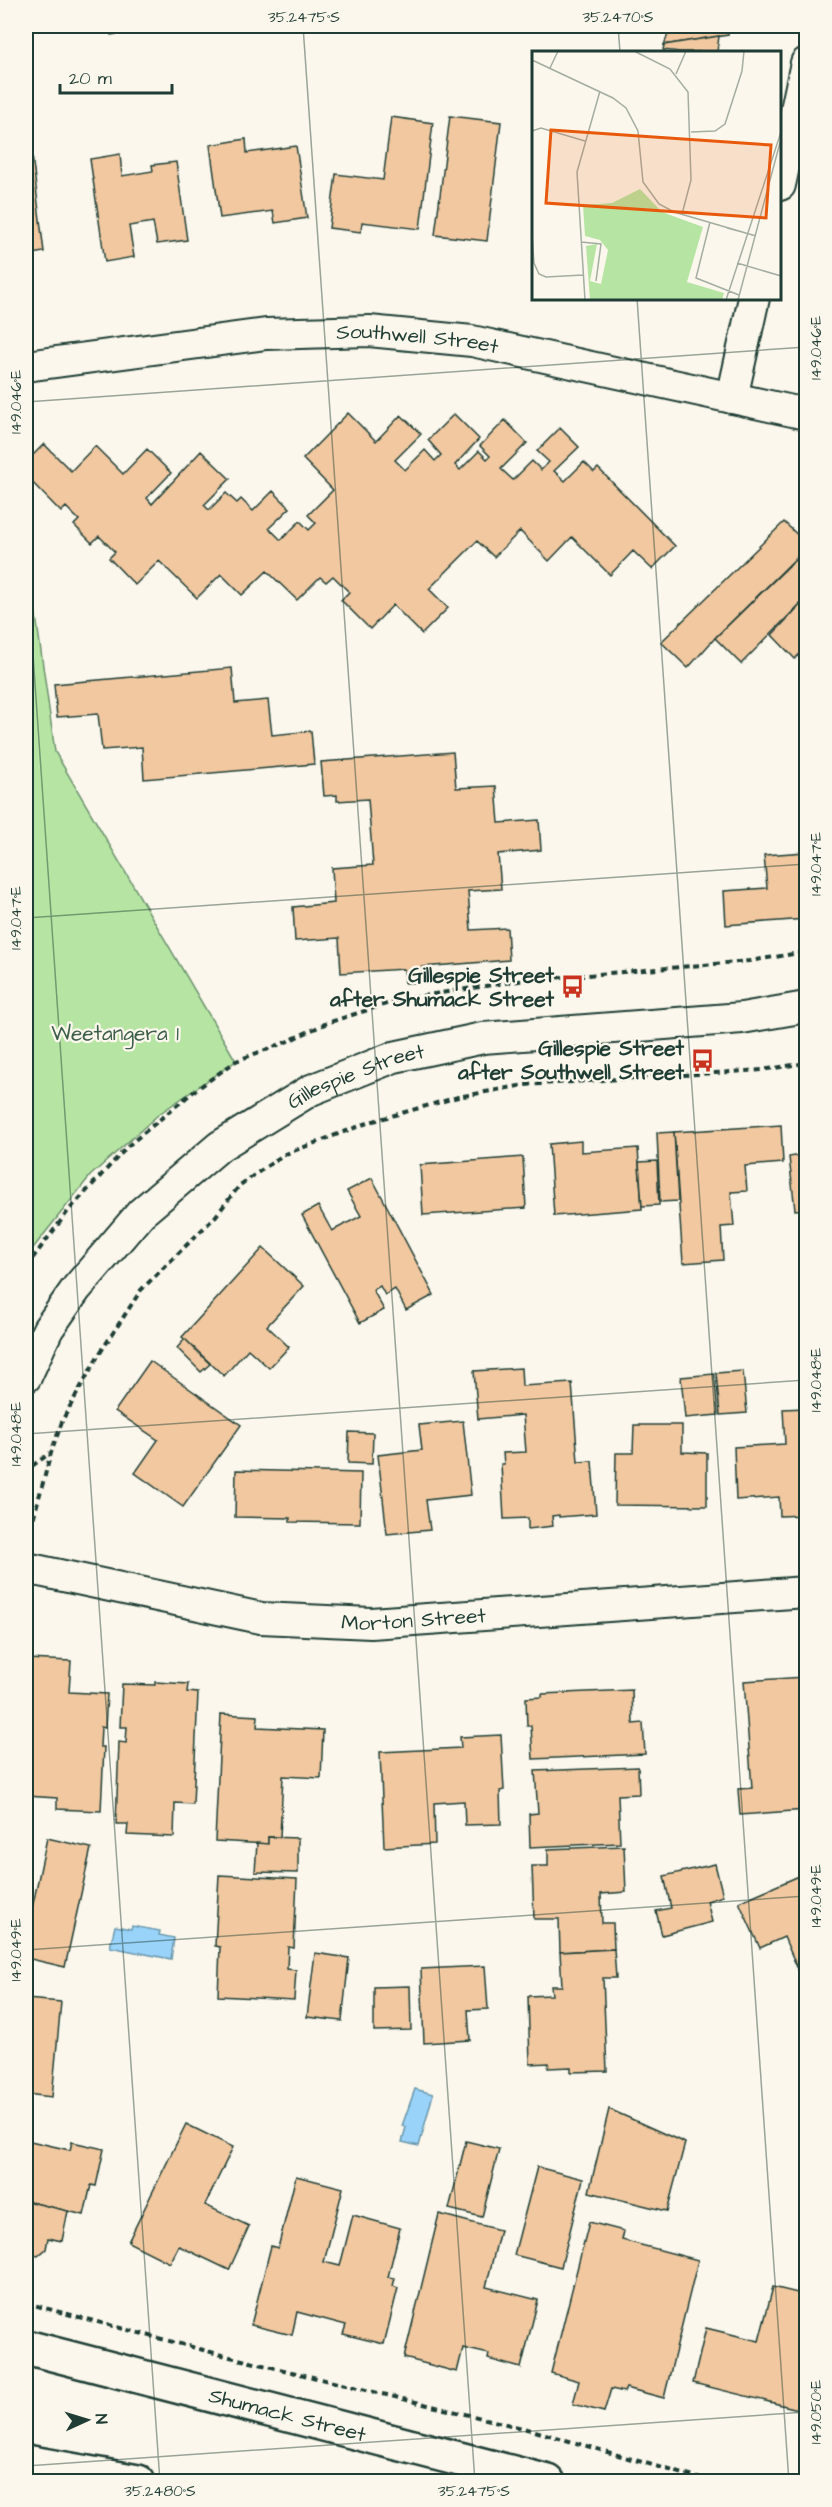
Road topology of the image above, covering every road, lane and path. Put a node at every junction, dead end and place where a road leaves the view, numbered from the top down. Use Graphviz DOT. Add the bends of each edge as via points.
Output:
graph roads {
  1 [pos="807,63"];
  2 [pos="781,180"];
  3 [pos="754,300"];
  4 [pos="26,366"];
  5 [pos="732,398"];
  6 [pos="807,414"];
  7 [pos="807,1006"];
  8 [pos="807,1063"];
  9 [pos="26,1377"];
  10 [pos="51,1453"];
  11 [pos="26,1473"];
  12 [pos="26,1517"];
  13 [pos="26,1568"];
  14 [pos="807,1592"];
  15 [pos="26,2303"];
  16 [pos="26,2347"];
  17 [pos="26,2462"];
  18 [pos="138,2481"];
  19 [pos="548,2481"];
  20 [pos="711,2481"];
  1 -- 2 [label="street"];
  3 -- 5 [label="street"];
  4 -- 5 [label="street, Southwell Street" via="266,334 369,331 472,341"];
  5 -- 6 [label="street, Southwell Street"];
  7 -- 9 [label="street, Gillespie Street" via="742,1018 483,1038 394,1058 311,1090 220,1146 141,1213 76,1289 48,1329"];
  8 -- 10 [label="path" via="762,1071 524,1085 458,1097 370,1122 283,1155 240,1185 215,1217 141,1290 63,1419"];
  10 -- 11 [label="path"];
  10 -- 12 [label="path" via="31,1527"];
  13 -- 14 [label="street, Morton Street" via="261,1618 371,1623"];
  15 -- 20 [label="path" via="535,2431"];
  16 -- 19 [label="street, Shumack Street"];
  17 -- 18 [label="street"];
}
